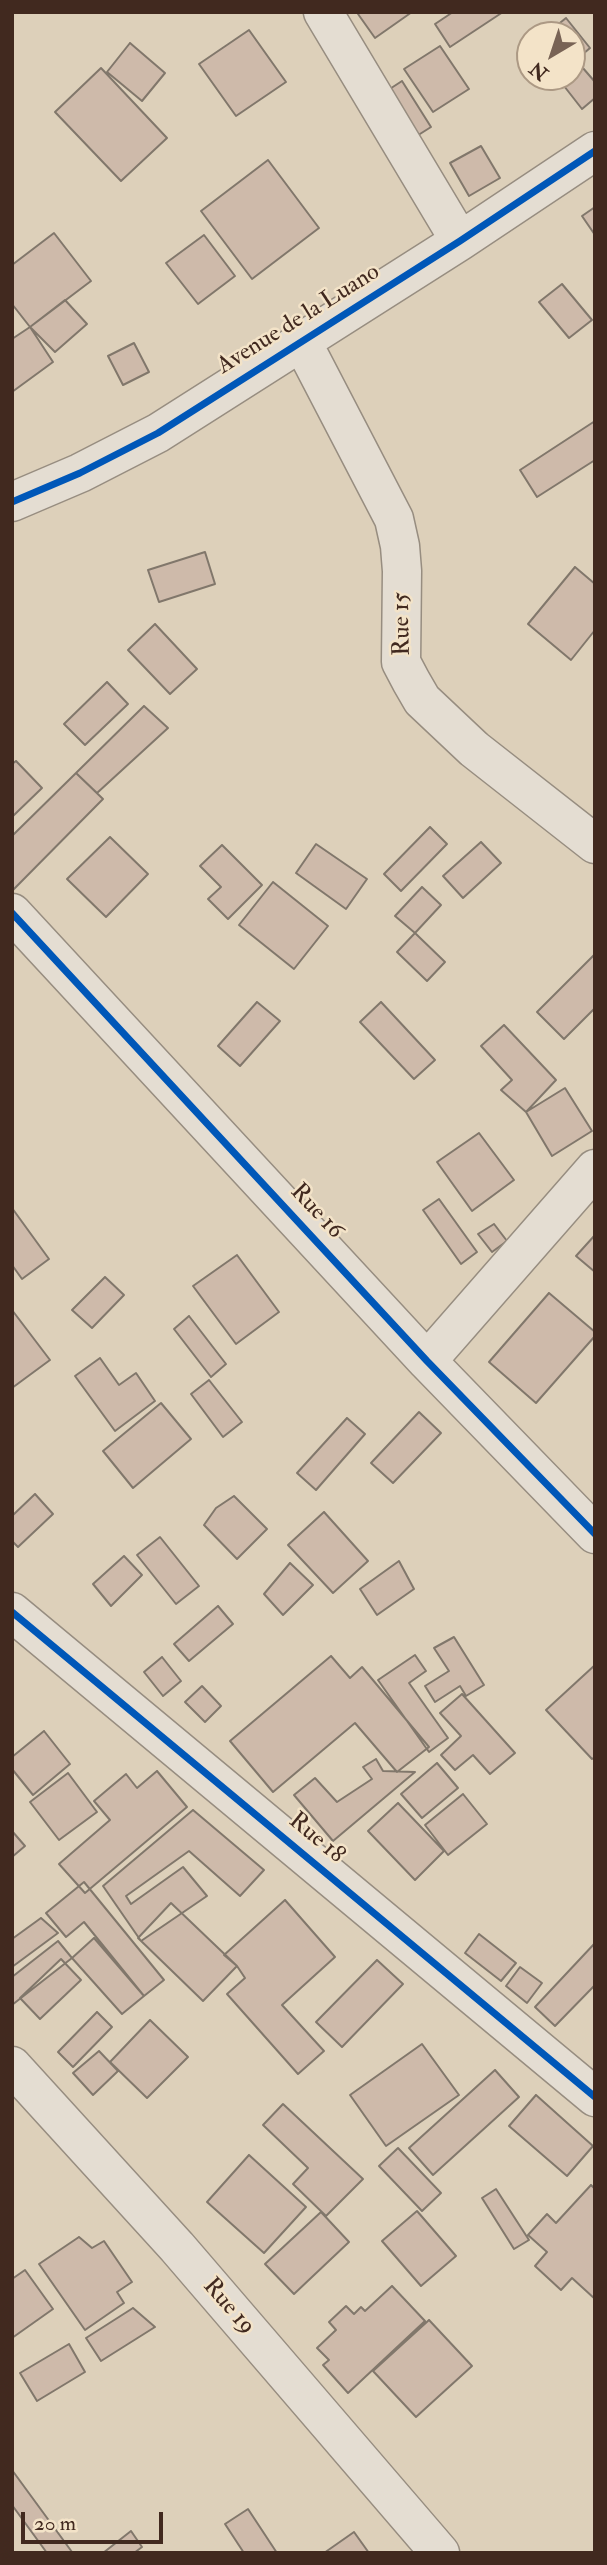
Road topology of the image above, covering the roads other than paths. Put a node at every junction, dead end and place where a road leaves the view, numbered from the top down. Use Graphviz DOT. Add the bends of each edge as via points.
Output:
graph roads {
  1 [pos="323,12"];
  2 [pos="595,151"];
  3 [pos="460,241"];
  4 [pos="302,342"];
  5 [pos="12,502"];
  6 [pos="595,844"];
  7 [pos="12,913"];
  8 [pos="595,1169"];
  9 [pos="427,1361"];
  10 [pos="595,1534"];
  11 [pos="12,1612"];
  12 [pos="12,2066"];
  13 [pos="595,2097"];
  14 [pos="440,2553"];
  1 -- 3 [label="street"];
  2 -- 3 [label="street, Avenue de la Luano"];
  3 -- 4 [label="street, Avenue de la Luano"];
  4 -- 5 [label="street, Avenue de la Luano" via="159,433"];
  4 -- 6 [label="street, Rue 15" via="394,519 402,571 401,662 422,700 474,749"];
  7 -- 9 [label="street, Rue 16"];
  8 -- 9 [label="street"];
  9 -- 10 [label="street, Rue 16"];
  11 -- 13 [label="street, Rue 18"];
  12 -- 14 [label="street, Rue 19" via="177,2247"];
}
